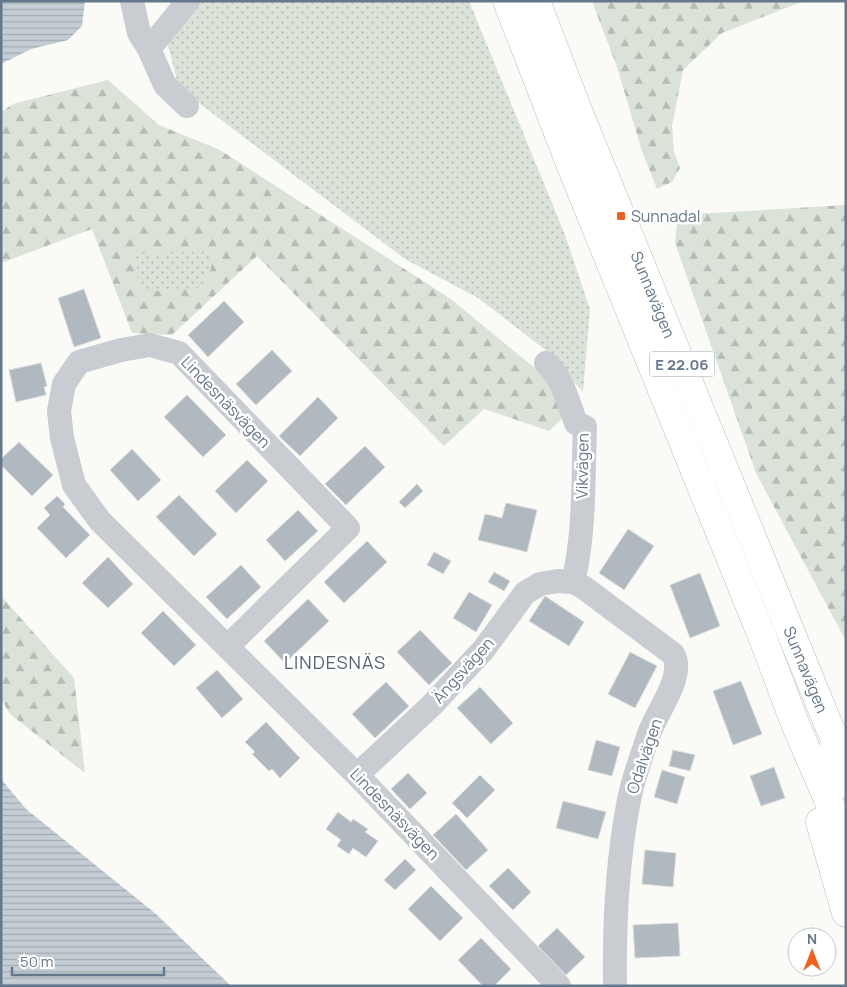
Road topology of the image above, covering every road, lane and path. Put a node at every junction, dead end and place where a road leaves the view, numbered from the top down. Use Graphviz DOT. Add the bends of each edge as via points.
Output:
graph roads {
  1 [pos="132,1"];
  2 [pos="188,1"];
  3 [pos="507,1"];
  4 [pos="536,1"];
  5 [pos="149,49"];
  6 [pos="187,106"];
  7 [pos="546,363"];
  8 [pos="573,582"];
  9 [pos="228,646"];
  10 [pos="796,726"];
  11 [pos="829,726"];
  12 [pos="846,761"];
  13 [pos="357,775"];
  14 [pos="846,784"];
  15 [pos="846,847"];
  16 [pos="846,913"];
  17 [pos="559,986"];
  18 [pos="615,986"];
  1 -- 5 [label="street" via="139,33"];
  2 -- 5 [label="street"];
  3 -- 10 [label="highway, Sunnavägen / E 22.06"];
  4 -- 11 [label="highway, Sunnavägen / E 22.06"];
  5 -- 6 [label="street" via="165,85"];
  7 -- 8 [label="street, Vikvägen" via="561,382 576,423 585,427 582,516"];
  8 -- 13 [label="street, Ängsvägen" via="540,584 525,593 484,649 431,706"];
  8 -- 18 [label="street, Odalvägen" via="673,654 677,666 649,732 629,798 616,901"];
  9 -- 9 [label="street, Lindesnäsvägen" via="100,520 74,485 59,411 64,384 79,362 150,345 179,353 348,528"];
  9 -- 13 [label="street, Lindesnäsvägen"];
  10 -- 15 [label="highway, E 22.06"];
  10 -- 16 [label="highway" via="815,807"];
  11 -- 12 [label="highway"];
  11 -- 14 [label="highway, E 22.06"];
  13 -- 17 [label="street, Lindesnäsvägen"];
}
